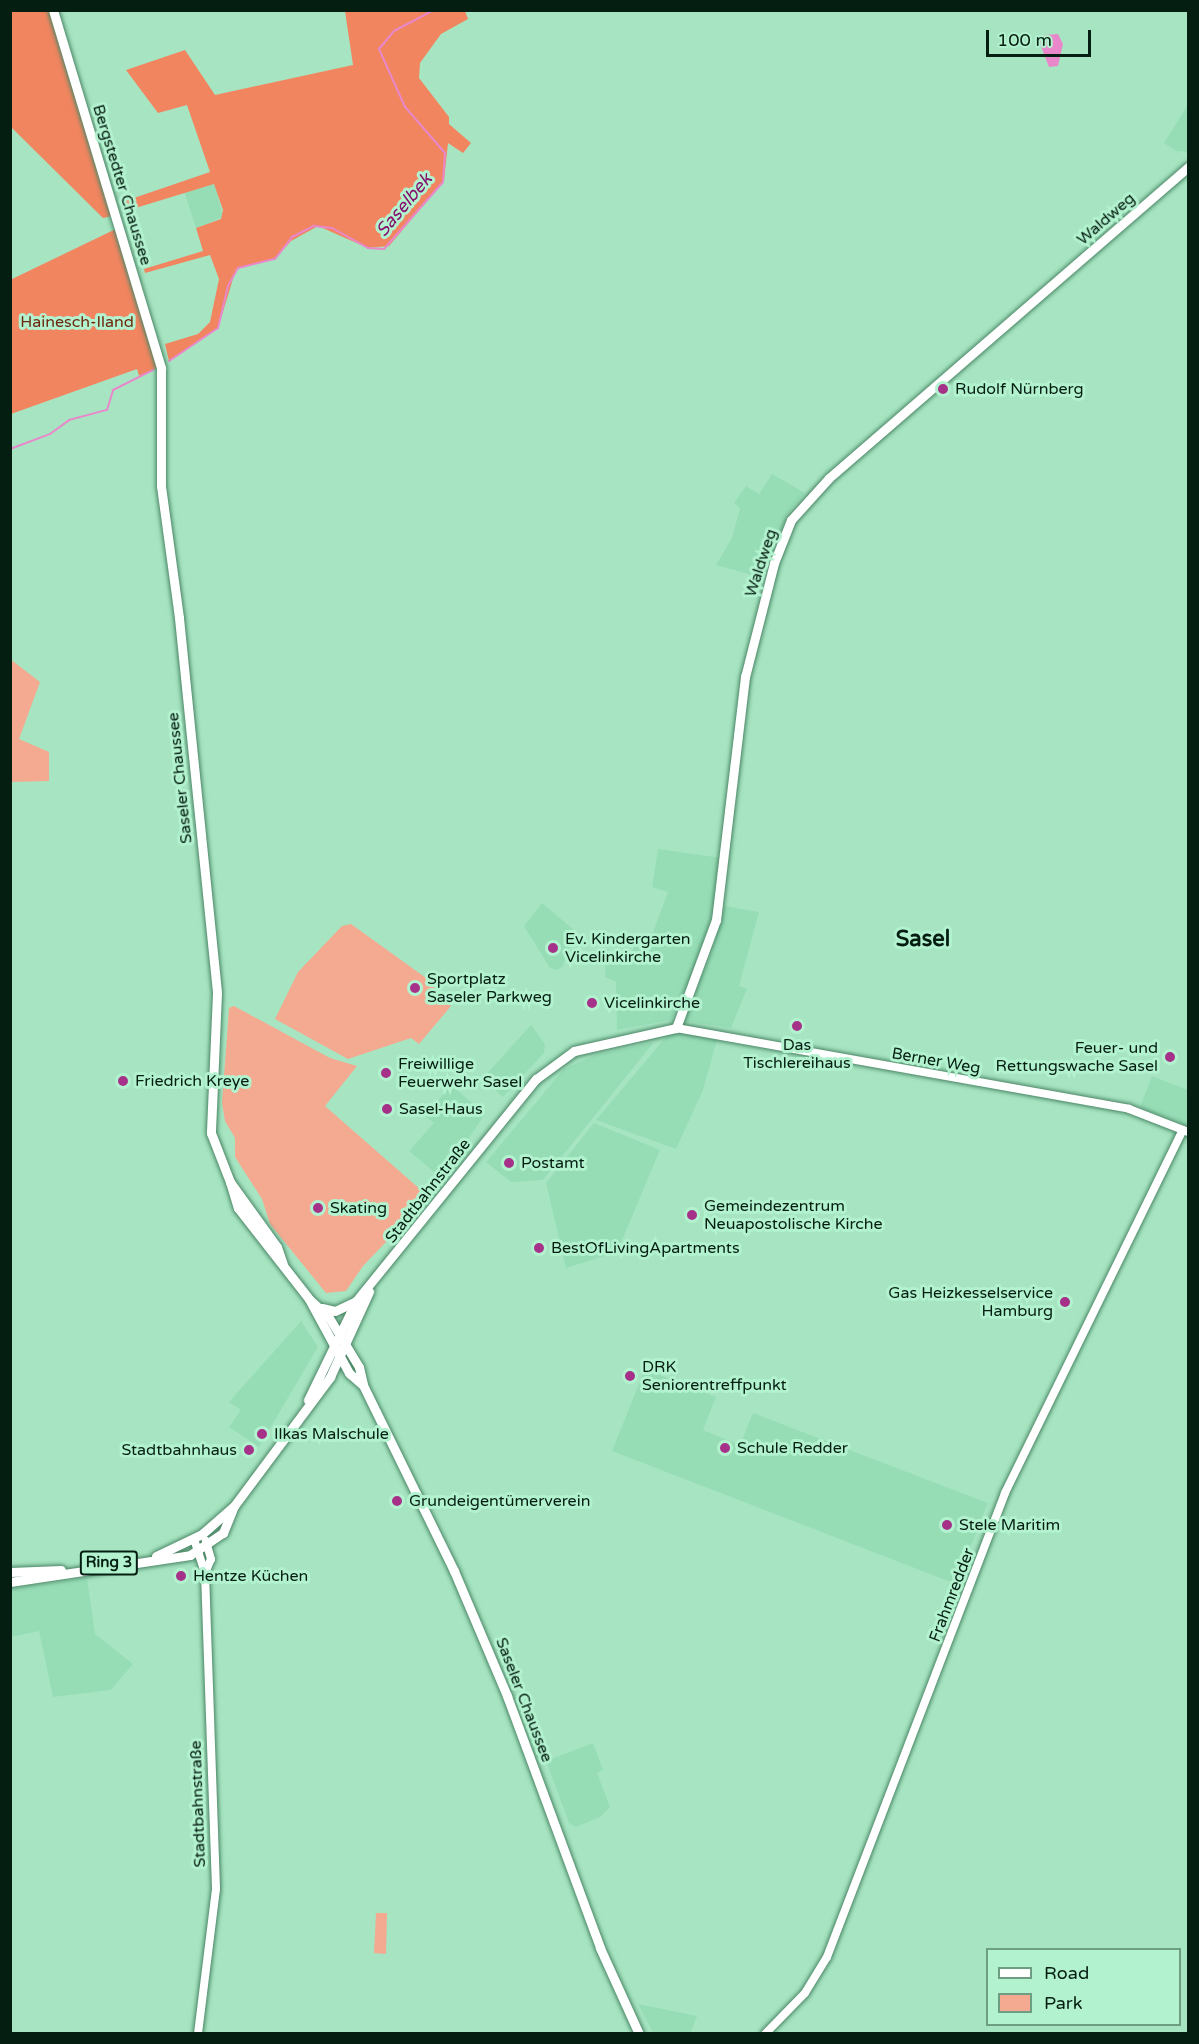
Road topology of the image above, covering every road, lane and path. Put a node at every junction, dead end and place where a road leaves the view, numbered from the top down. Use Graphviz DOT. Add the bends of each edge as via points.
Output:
graph roads {
  1 [pos="53,10"];
  2 [pos="1188,167"];
  3 [pos="161,368"];
  4 [pos="676,1028"];
  5 [pos="1186,1131"];
  6 [pos="376,1279"];
  7 [pos="309,1299"];
  8 [pos="356,1301"];
  9 [pos="322,1308"];
  10 [pos="338,1331"];
  11 [pos="332,1344"];
  12 [pos="346,1344"];
  13 [pos="340,1357"];
  14 [pos="363,1385"];
  15 [pos="308,1400"];
  16 [pos="234,1506"];
  17 [pos="198,1537"];
  18 [pos="208,1546"];
  19 [pos="198,1552"];
  20 [pos="156,1556"];
  21 [pos="61,1570"];
  22 [pos="10,1572"];
  23 [pos="205,1573"];
  24 [pos="10,1582"];
  25 [pos="198,2034"];
  26 [pos="639,2034"];
  27 [pos="765,2034"];
  1 -- 3 [label="main road, Bergstedter Chaussee"];
  2 -- 4 [label="main road, Waldweg" via="829,478 791,520 774,563 745,677 716,920"];
  3 -- 7 [label="main road, Saseler Chaussee" via="160,486 179,618 217,993 210,1126 230,1182 241,1192 283,1264"];
  4 -- 5 [label="street, Berner Weg" via="1130,1109"];
  4 -- 6 [label="main road, Stadtbahnstraße" via="567,1055 536,1079"];
  5 -- 27 [label="street, Frahmredder" via="1005,1493 827,1957 805,1993"];
  6 -- 8 [label="main road, Stadtbahnstraße"];
  6 -- 12 [label="main road, Stadtbahnstraße"];
  7 -- 9 [label="main road, Saseler Chaussee"];
  7 -- 11 [label="main road, Saseler Chaussee"];
  8 -- 9 [label="main road" via="338,1310"];
  8 -- 10 [label="main road, Stadtbahnstraße"];
  9 -- 10 [label="main road, Saseler Chaussee"];
  10 -- 11 [label="main road, Stadtbahnstraße / Ring 3"];
  10 -- 12 [label="main road, Saseler Chaussee"];
  11 -- 13 [label="main road, Saseler Chaussee"];
  11 -- 15 [label="main road, Stadtbahnstraße / Ring 3"];
  12 -- 13 [label="main road, Stadtbahnstraße / Ring 3"];
  12 -- 14 [label="main road, Saseler Chaussee"];
  13 -- 14 [label="main road, Saseler Chaussee"];
  13 -- 15 [label="main road, Stadtbahnstraße / Ring 3"];
  14 -- 26 [label="main road, Saseler Chaussee" via="479,1626 600,1948"];
  15 -- 16 [label="main road, Stadtbahnstraße / Ring 3"];
  16 -- 17 [label="main road, Stadtbahnstraße / Ring 3"];
  16 -- 18 [label="main road, Stadtbahnstraße / Ring 3" via="226,1529"];
  17 -- 18 [label="street"];
  17 -- 19 [label="street, Stadtbahnstraße"];
  17 -- 20 [label="main road, Ring 3"];
  18 -- 19 [label="main road, Ring 3"];
  18 -- 23 [label="street, Stadtbahnstraße" via="211,1559"];
  19 -- 20 [label="main road, Ring 3"];
  19 -- 23 [label="street, Stadtbahnstraße"];
  20 -- 21 [label="main road, Ring 3"];
  21 -- 22 [label="main road, Ring 3"];
  21 -- 24 [label="main road, Ring 3"];
  23 -- 25 [label="street, Stadtbahnstraße" via="216,1889"];
}
